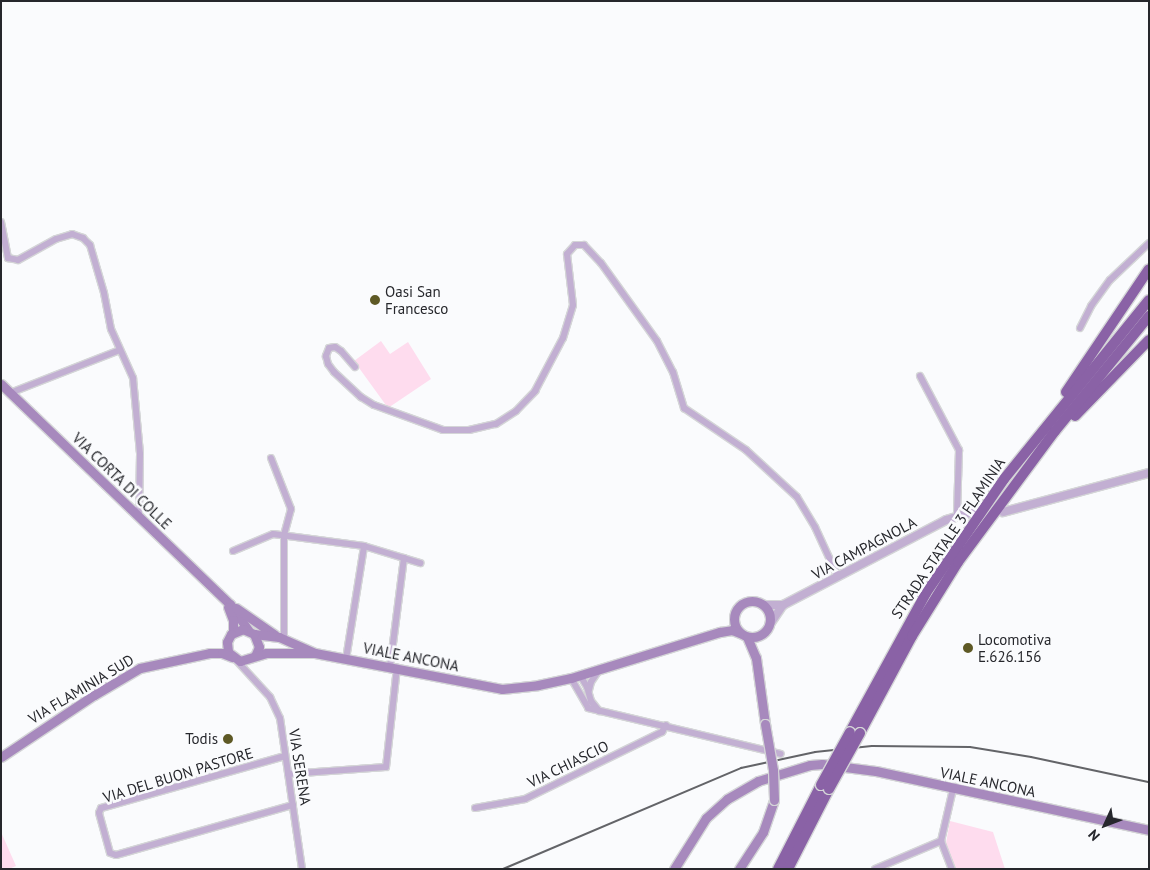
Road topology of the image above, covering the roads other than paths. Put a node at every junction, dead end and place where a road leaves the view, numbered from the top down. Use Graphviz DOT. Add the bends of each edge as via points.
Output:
graph roads {
  1 [pos="1,222"];
  2 [pos="1149,243"];
  3 [pos="1149,268"];
  4 [pos="1149,300"];
  5 [pos="1149,316"];
  6 [pos="1080,328"];
  7 [pos="1149,340"];
  8 [pos="120,350"];
  9 [pos="355,367"];
  10 [pos="920,376"];
  11 [pos="1,384"];
  12 [pos="10,393"];
  13 [pos="272,458"];
  14 [pos="1149,473"];
  15 [pos="1020,476"];
  16 [pos="1004,478"];
  17 [pos="973,512"];
  18 [pos="1003,512"];
  19 [pos="957,515"];
  20 [pos="139,516"];
  21 [pos="284,536"];
  22 [pos="364,546"];
  23 [pos="233,551"];
  24 [pos="404,558"];
  25 [pos="420,563"];
  26 [pos="838,577"];
  27 [pos="227,601"];
  28 [pos="763,605"];
  29 [pos="784,605"];
  30 [pos="734,621"];
  31 [pos="770,624"];
  32 [pos="233,632"];
  33 [pos="251,632"];
  34 [pos="720,632"];
  35 [pos="744,635"];
  36 [pos="759,636"];
  37 [pos="285,640"];
  38 [pos="227,642"];
  39 [pos="210,653"];
  40 [pos="315,653"];
  41 [pos="289,654"];
  42 [pos="253,657"];
  43 [pos="234,658"];
  44 [pos="756,658"];
  45 [pos="346,659"];
  46 [pos="393,667"];
  47 [pos="602,668"];
  48 [pos="576,676"];
  49 [pos="252,678"];
  50 [pos="502,689"];
  51 [pos="588,691"];
  52 [pos="599,711"];
  53 [pos="666,725"];
  54 [pos="855,733"];
  55 [pos="781,754"];
  56 [pos="285,756"];
  57 [pos="1,757"];
  58 [pos="288,774"];
  59 [pos="825,787"];
  60 [pos="952,789"];
  61 [pos="293,805"];
  62 [pos="475,808"];
  63 [pos="1149,830"];
  64 [pos="941,841"];
  65 [pos="302,869"];
  66 [pos="674,869"];
  67 [pos="739,869"];
  68 [pos="778,869"];
  69 [pos="788,869"];
  70 [pos="875,869"];
  71 [pos="952,869"];
  1 -- 8 [label="street" via="8,258 18,260 56,239 72,234 84,238 90,245 111,329"];
  2 -- 6 [label="street" via="1110,280"];
  3 -- 16 [label="highway"];
  4 -- 16 [label="highway, STRADA STATALE 3 FLAMINIA"];
  5 -- 15 [label="highway, STRADA STATALE 3 FLAMINIA"];
  7 -- 15 [label="highway"];
  8 -- 12 [label="street"];
  8 -- 20 [label="street" via="134,378 140,454"];
  9 -- 26 [label="street" via="341,350 335,346 329,348 326,356 334,372 374,405 443,430 469,430 496,424 516,410 535,390 563,338 574,305 567,254 575,245 584,245 601,263 657,341 673,372 684,408 746,450 797,497"];
  10 -- 19 [label="street" via="959,450"];
  11 -- 12 [label="main road, VIA CORTA DI COLLE"];
  12 -- 20 [label="main road, VIA CORTA DI COLLE"];
  13 -- 21 [label="street" via="291,509"];
  14 -- 18 [label="street"];
  15 -- 54 [label="highway, STRADA STATALE 3 FLAMINIA" via="937,594"];
  16 -- 54 [label="highway, STRADA STATALE 3 FLAMINIA" via="904,629"];
  17 -- 19 [label="street, VIA CAMPAGNOLA"];
  19 -- 26 [label="street, VIA CAMPAGNOLA"];
  20 -- 27 [label="main road, VIA CORTA DI COLLE"];
  21 -- 22 [label="street"];
  21 -- 23 [label="street" via="273,534"];
  21 -- 37 [label="street"];
  22 -- 24 [label="street"];
  22 -- 45 [label="street"];
  24 -- 25 [label="street"];
  24 -- 46 [label="street"];
  26 -- 29 [label="street, VIA CAMPAGNOLA"];
  27 -- 32 [label="main road, VIA CORTA DI COLLE"];
  27 -- 33 [label="main road, VIA CORTA DI COLLE"];
  27 -- 37 [label="main road, VIALE ANCONA"];
  28 -- 29 [label="street, VIA CAMPAGNOLA"];
  28 -- 30 [label="main road, VIA CAMPAGNOLA" via="752,602 741,605"];
  28 -- 31 [label="main road" via="769,613"];
  29 -- 31 [label="street, VIA CAMPAGNOLA"];
  30 -- 34 [label="main road, VIA CAMPAGNOLA"];
  30 -- 35 [label="main road"];
  31 -- 36 [label="main road, VIA CAMPAGNOLA"];
  32 -- 33 [label="main road"];
  32 -- 38 [label="main road, VIA FLAMINIA SUD"];
  33 -- 37 [label="main road, VIALE ANCONA"];
  33 -- 42 [label="main road" via="259,647"];
  34 -- 35 [label="main road, VIA CAMPAGNOLA"];
  34 -- 47 [label="main road, VIA CAMPAGNOLA"];
  35 -- 36 [label="main road, VIA CAMPAGNOLA"];
  35 -- 44 [label="main road"];
  36 -- 44 [label="main road"];
  37 -- 40 [label="main road, VIALE ANCONA"];
  37 -- 41 [label="street" via="293,648"];
  38 -- 39 [label="main road, VIA FLAMINIA SUD"];
  38 -- 43 [label="main road" via="228,652"];
  39 -- 43 [label="main road, VIA FLAMINIA SUD"];
  39 -- 57 [label="main road, VIA FLAMINIA SUD" via="140,668"];
  40 -- 41 [label="main road, VIALE ANCONA"];
  40 -- 45 [label="main road, VIALE ANCONA"];
  41 -- 42 [label="main road, VIALE ANCONA"];
  42 -- 43 [label="main road, VIA FLAMINIA SUD" via="244,661"];
  42 -- 49 [label="street" via="249,667"];
  43 -- 49 [label="street, VIA SERENA"];
  44 -- 67 [label="main road, bridge" via="773,770 774,800 764,832"];
  45 -- 46 [label="main road, VIALE ANCONA"];
  46 -- 50 [label="main road, VIALE ANCONA"];
  46 -- 58 [label="street" via="386,767"];
  47 -- 48 [label="main road, VIA CAMPAGNOLA"];
  47 -- 51 [label="street"];
  48 -- 50 [label="main road, VIA CAMPAGNOLA"];
  48 -- 51 [label="street"];
  48 -- 52 [label="street" via="588,708"];
  49 -- 56 [label="street, VIA SERENA" via="276,705"];
  51 -- 52 [label="street"];
  52 -- 53 [label="street"];
  53 -- 55 [label="street"];
  53 -- 62 [label="street, VIA CHIASCIO" via="662,732 525,799"];
  54 -- 59 [label="highway, STRADA STATALE 3 FLAMINIA, bridge"];
  56 -- 58 [label="street, VIA SERENA"];
  56 -- 61 [label="street, VIA DEL BUON PASTORE" via="101,808 99,813 110,853 116,855"];
  58 -- 61 [label="street, VIA SERENA"];
  59 -- 68 [label="highway, STRADA STATALE 3 FLAMINIA"];
  59 -- 69 [label="highway, STRADA STATALE 3 FLAMINIA"];
  60 -- 63 [label="main road, VIALE ANCONA"];
  60 -- 64 [label="street"];
  60 -- 66 [label="main road, VIALE ANCONA" via="876,771 822,764 797,768 758,781 727,799 706,818"];
  61 -- 65 [label="street, VIA SERENA"];
  64 -- 70 [label="street"];
  64 -- 71 [label="street"];
}
